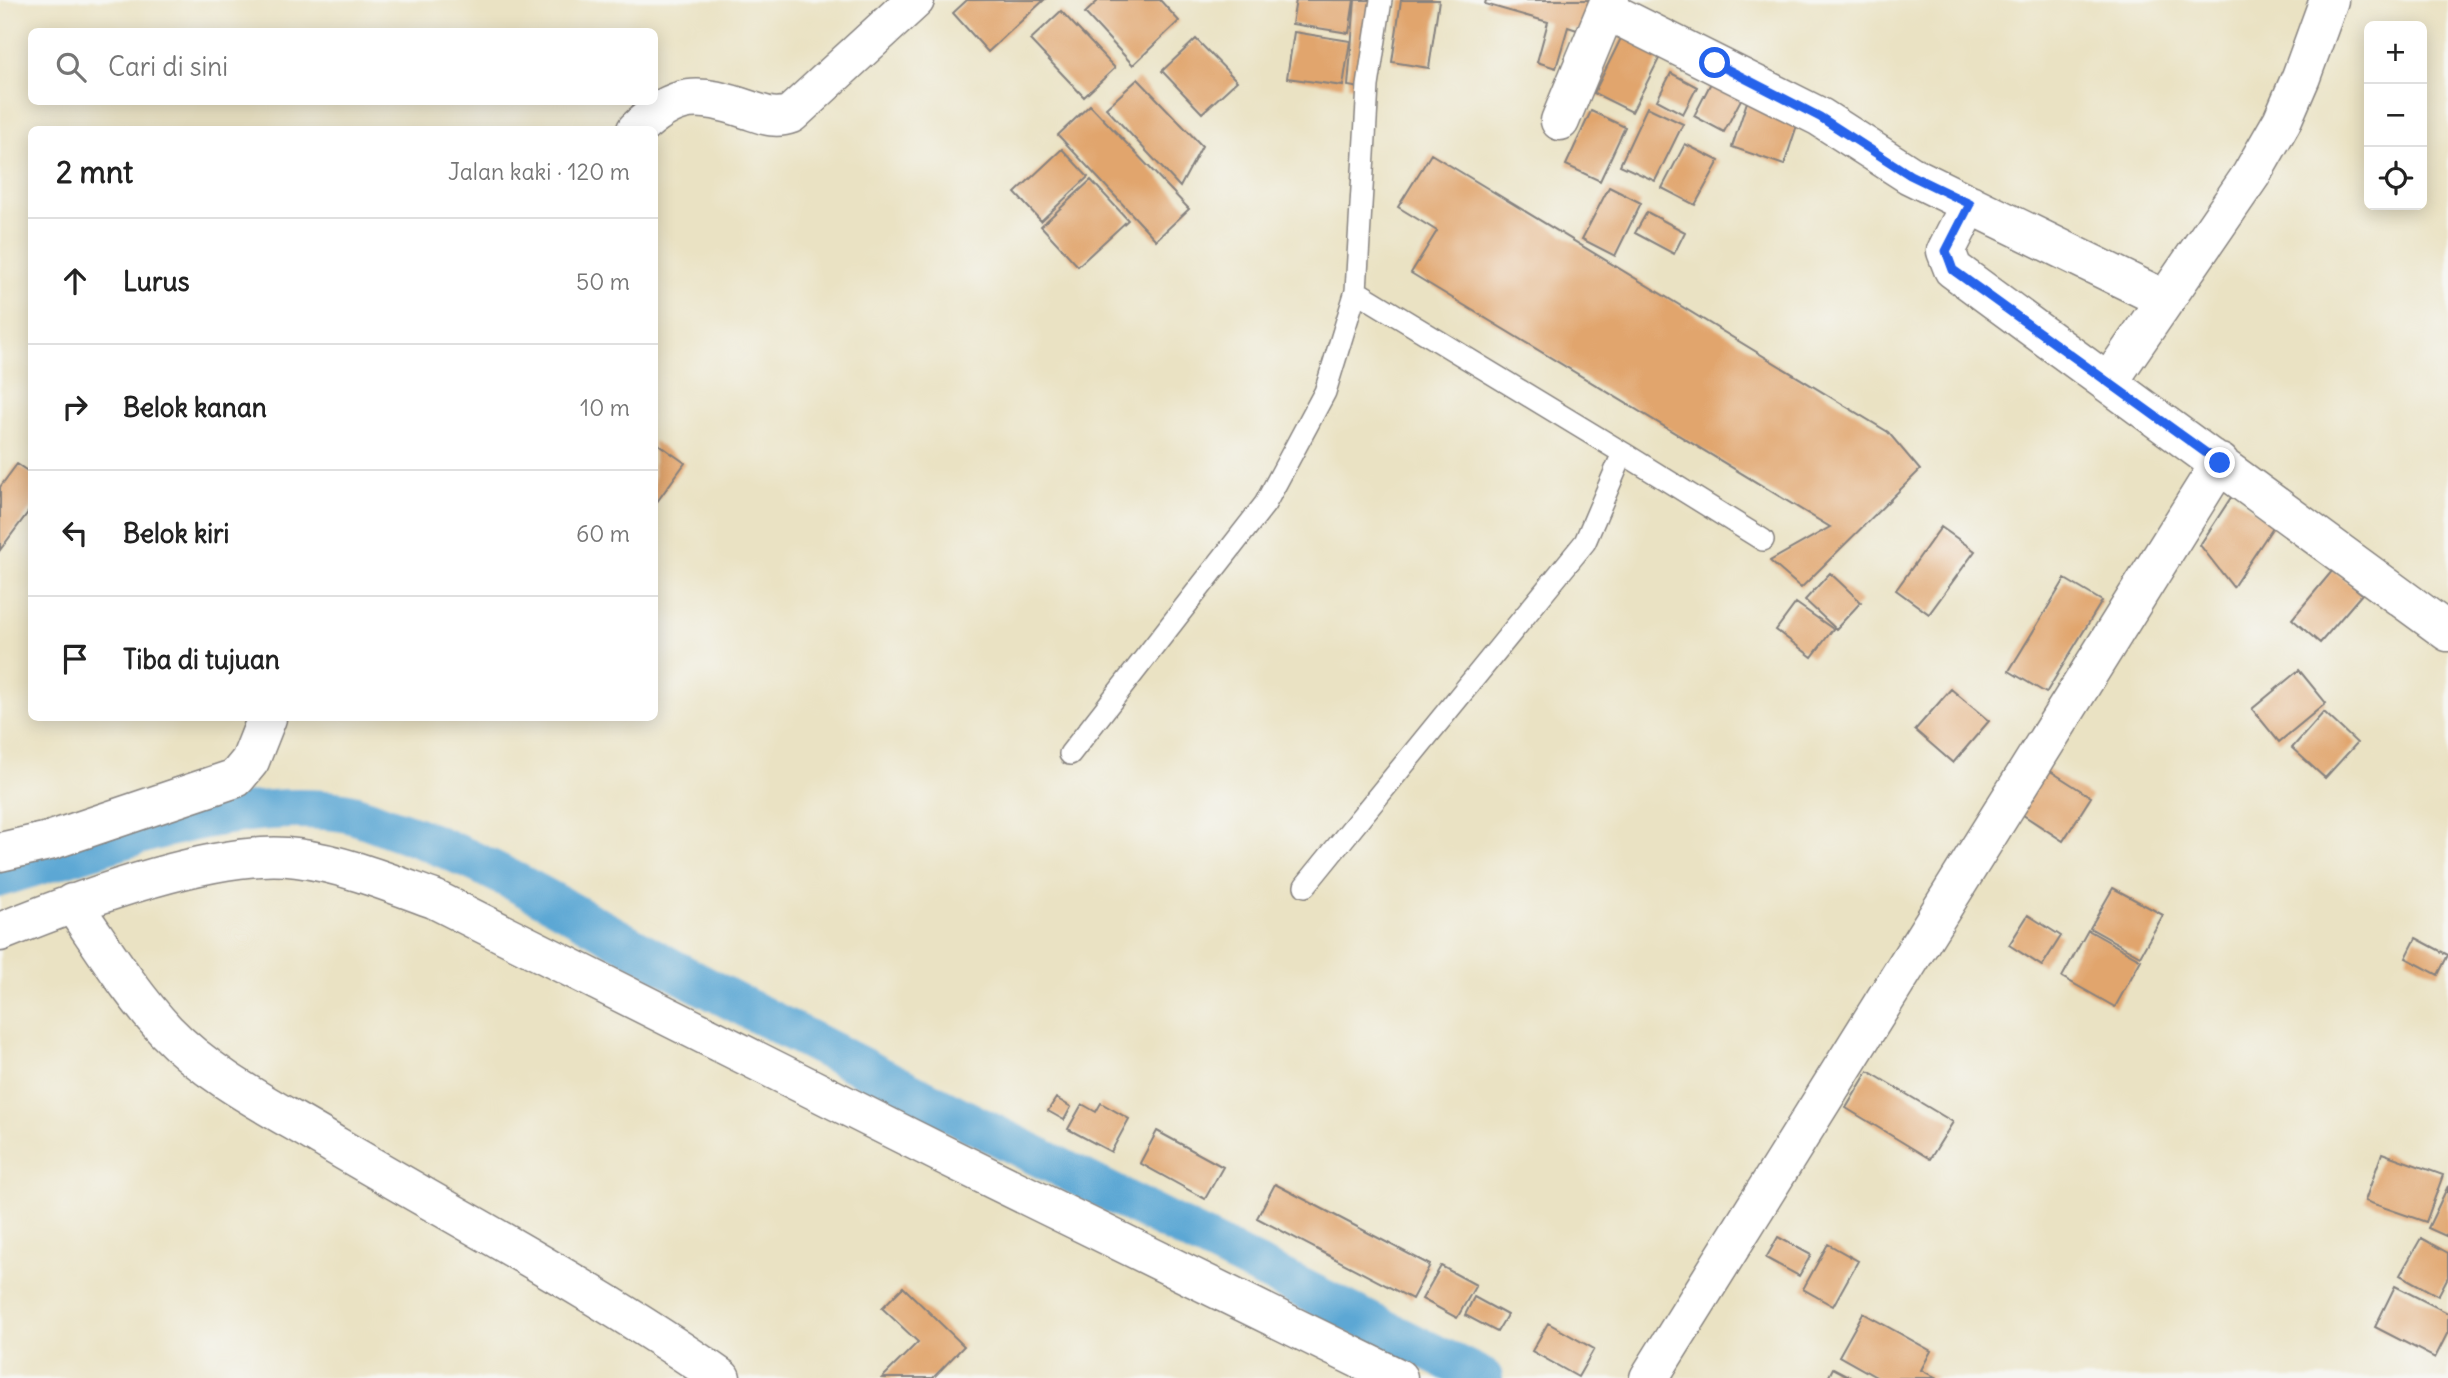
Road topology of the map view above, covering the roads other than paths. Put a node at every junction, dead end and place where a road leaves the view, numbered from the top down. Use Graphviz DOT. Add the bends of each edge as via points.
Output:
graph roads {
  1 [pos="915,0"];
  2 [pos="1381,0"];
  3 [pos="2329,0"];
  4 [pos="1608,5"];
  5 [pos="1560,121"];
  6 [pos="641,126"];
  7 [pos="1970,204"];
  8 [pos="1356,291"];
  9 [pos="2164,299"];
  10 [pos="2108,383"];
  11 [pos="1623,453"];
  12 [pos="2220,463"];
  13 [pos="1763,540"];
  14 [pos="2448,632"];
  15 [pos="266,721"];
  16 [pos="1070,754"];
  17 [pos="0,852"];
  18 [pos="1305,886"];
  19 [pos="72,903"];
  20 [pos="0,932"];
  21 [pos="721,1378"];
  22 [pos="1398,1378"];
  23 [pos="1648,1378"];
  1 -- 6 [label="street" via="790,114 770,117 720,100 686,98 666,104"];
  2 -- 8 [label="lane" via="1368,86"];
  3 -- 9 [label="street" via="2281,121 2251,175"];
  4 -- 5 [label="street"];
  4 -- 7 [label="street" via="1820,117 1910,175"];
  7 -- 9 [label="street"];
  7 -- 10 [label="street" via="1946,251 1953,270"];
  8 -- 11 [label="lane"];
  8 -- 16 [label="lane" via="1325,392 1265,504"];
  9 -- 10 [label="street"];
  10 -- 12 [label="street"];
  11 -- 13 [label="lane"];
  11 -- 18 [label="lane" via="1585,542"];
  12 -- 14 [label="street"];
  12 -- 23 [label="street"];
  15 -- 17 [label="street" via="250,761 236,778 50,841"];
  19 -- 20 [label="street"];
  19 -- 21 [label="street" via="136,996 194,1057 550,1269"];
  19 -- 22 [label="street" via="247,858 296,858 364,873 434,899"];
}
